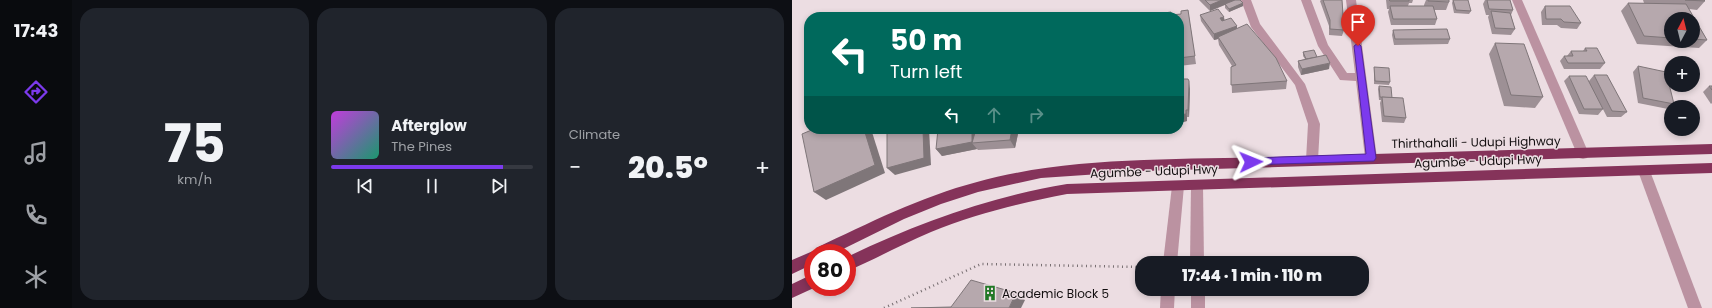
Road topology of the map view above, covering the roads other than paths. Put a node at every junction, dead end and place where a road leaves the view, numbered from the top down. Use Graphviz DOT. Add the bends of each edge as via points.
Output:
graph roads {
  1 [pos="1246,0"];
  2 [pos="1306,0"];
  3 [pos="1351,0"];
  4 [pos="1517,0"];
  5 [pos="1362,77"];
  6 [pos="1712,149"];
  7 [pos="1583,154"];
  8 [pos="1371,158"];
  9 [pos="1312,160"];
  10 [pos="1144,166"];
  11 [pos="1712,168"];
  12 [pos="1644,171"];
  13 [pos="1197,185"];
  14 [pos="1178,186"];
  15 [pos="839,244"];
  16 [pos="1171,256"];
  17 [pos="1197,256"];
  18 [pos="856,260"];
  19 [pos="804,261"];
  20 [pos="792,267"];
  21 [pos="804,285"];
  22 [pos="792,291"];
  23 [pos="1168,296"];
  24 [pos="1198,296"];
  25 [pos="1167,308"];
  26 [pos="1198,308"];
  27 [pos="1695,308"];
  1 -- 9 [label="street" via="1255,25 1300,84 1314,124"];
  2 -- 5 [label="street" via="1323,46 1344,77"];
  3 -- 5 [label="street"];
  4 -- 7 [label="street"];
  5 -- 8 [label="street"];
  6 -- 7 [label="highway, Thirthahalli - Udupi Highway"];
  7 -- 8 [label="highway, Thirthahalli - Udupi Highway"];
  8 -- 9 [label="highway, Thirthahalli - Udupi Highway"];
  9 -- 10 [label="highway, Thirthahalli - Udupi Highway"];
  10 -- 15 [label="highway, Agumbe - Udupi Hwy" via="1041,173 978,187 899,215"];
  11 -- 12 [label="highway, Agumbe - Udupi Hwy"];
  12 -- 13 [label="highway, Agumbe - Udupi Hwy"];
  12 -- 27 [label="street"];
  13 -- 14 [label="highway, Agumbe - Udupi Hwy"];
  13 -- 17 [label="street"];
  14 -- 16 [label="street"];
  14 -- 18 [label="highway, Agumbe - Udupi Hwy" via="1068,189 1026,195 936,222"];
  19 -- 20 [label="highway"];
  21 -- 22 [label="highway"];
  23 -- 25 [label="street"];
  24 -- 26 [label="street"];
}
